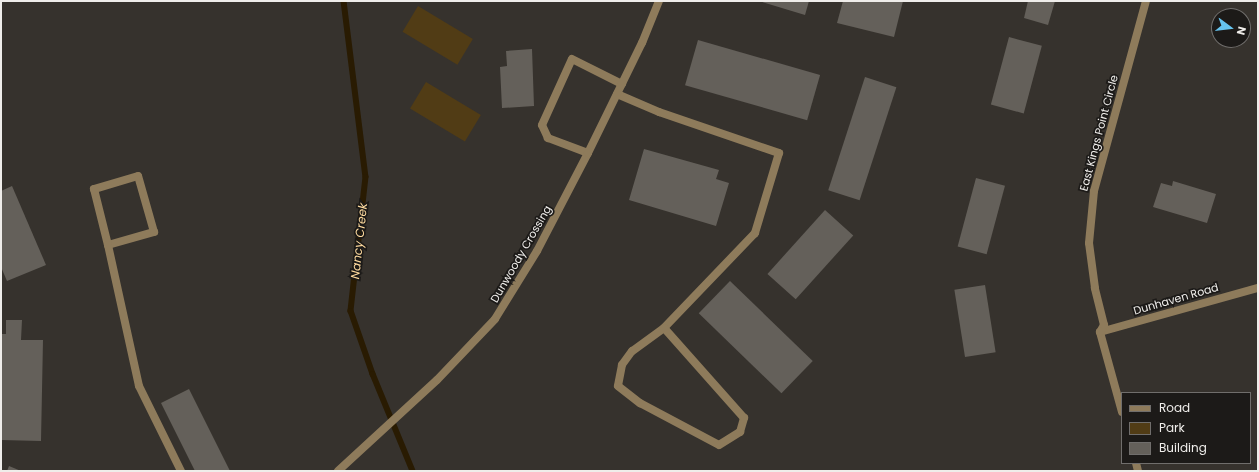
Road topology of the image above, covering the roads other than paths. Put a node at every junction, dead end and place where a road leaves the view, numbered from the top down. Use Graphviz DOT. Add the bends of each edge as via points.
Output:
graph roads {
  1 [pos="659,1"];
  2 [pos="1146,1"];
  3 [pos="622,84"];
  4 [pos="617,94"];
  5 [pos="588,153"];
  6 [pos="108,245"];
  7 [pos="1258,288"];
  8 [pos="664,328"];
  9 [pos="1100,332"];
  10 [pos="1121,408"];
  11 [pos="181,471"];
  12 [pos="338,471"];
  1 -- 3 [label="street, Dunwoody Crossing"];
  2 -- 9 [label="street, East Kings Point Circle" via="1094,191 1089,243 1095,288 1104,325"];
  3 -- 4 [label="street, Dunwoody Crossing"];
  3 -- 5 [label="street" via="572,59 542,124 548,138"];
  4 -- 5 [label="street, Dunwoody Crossing"];
  4 -- 8 [label="street" via="659,112 779,153 755,233"];
  5 -- 12 [label="street, Dunwoody Crossing" via="537,251 495,319 437,380"];
  6 -- 6 [label="street" via="154,232 138,176 94,189"];
  6 -- 11 [label="street" via="139,386"];
  7 -- 9 [label="street, Dunhaven Road"];
  8 -- 8 [label="street" via="632,351 622,365 618,386 640,403 719,444 740,432 744,418"];
  9 -- 10 [label="street, East Kings Point Circle"];
}
